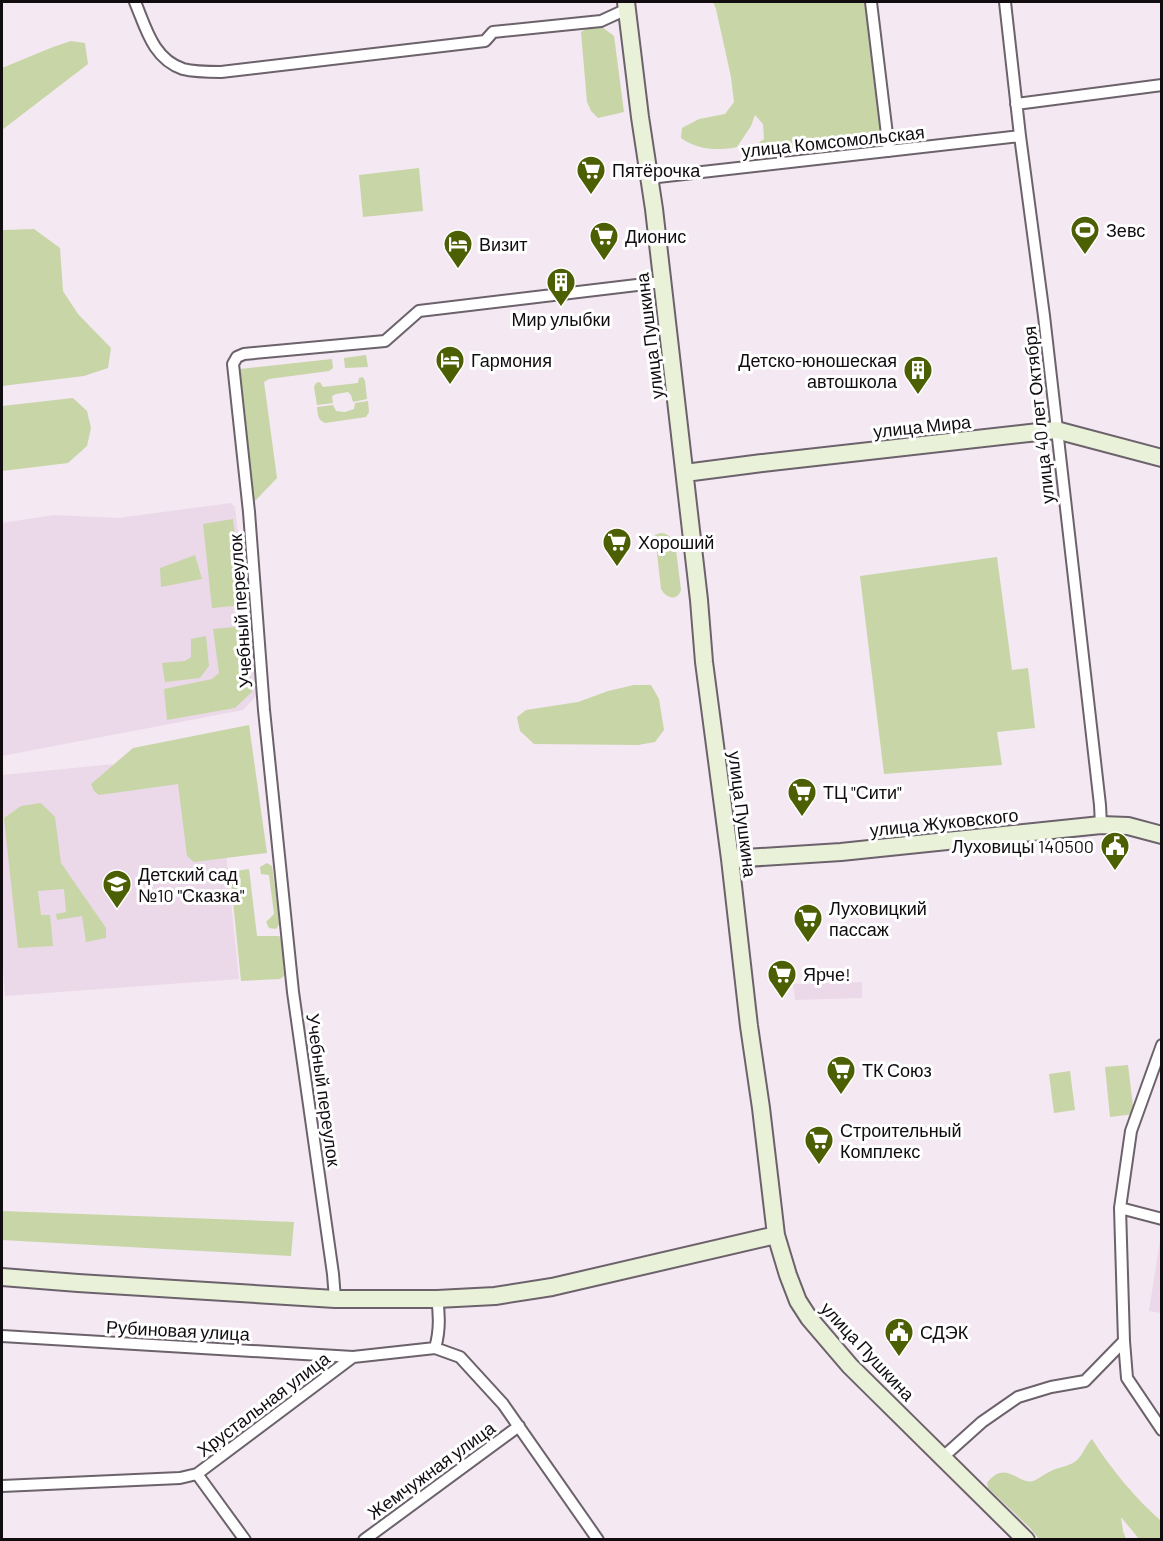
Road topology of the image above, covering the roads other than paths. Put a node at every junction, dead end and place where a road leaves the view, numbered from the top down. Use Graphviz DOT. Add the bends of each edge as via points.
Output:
graph roads {
  1 [pos="135,2"];
  2 [pos="871,2"];
  3 [pos="1005,2"];
  4 [pos="626,5"];
  5 [pos="1161,85"];
  6 [pos="1016,104"];
  7 [pos="1020,136"];
  8 [pos="889,151"];
  9 [pos="649,178"];
  10 [pos="662,282"];
  11 [pos="1056,430"];
  12 [pos="1161,458"];
  13 [pos="685,473"];
  14 [pos="1101,825"];
  15 [pos="1161,835"];
  16 [pos="730,859"];
  17 [pos="1161,1046"];
  18 [pos="1120,1208"];
  19 [pos="1161,1219"];
  20 [pos="776,1235"];
  21 [pos="2,1277"];
  22 [pos="335,1299"];
  23 [pos="436,1299"];
  24 [pos="2,1336"];
  25 [pos="1124,1341"];
  26 [pos="435,1348"];
  27 [pos="353,1357"];
  28 [pos="519,1426"];
  29 [pos="1161,1430"];
  30 [pos="943,1457"];
  31 [pos="196,1474"];
  32 [pos="2,1486"];
  33 [pos="245,1539"];
  34 [pos="364,1539"];
  35 [pos="598,1539"];
  36 [pos="1026,1539"];
  1 -- 4 [label="street" via="154,46 166,59 183,69 221,72 485,41 494,32 601,21"];
  2 -- 8 [label="street"];
  3 -- 6 [label="street, улица 40 лет Октября"];
  4 -- 9 [label="street, улица Пушкина"];
  5 -- 6 [label="street"];
  6 -- 7 [label="street, улица 40 лет Октября"];
  7 -- 8 [label="street, улица Комсомольская"];
  7 -- 11 [label="street, улица 40 лет Октября"];
  8 -- 9 [label="street, улица Комсомольская"];
  9 -- 10 [label="street, улица Пушкина"];
  10 -- 13 [label="street, улица Пушкина"];
  10 -- 22 [label="street, Учебный переулок" via="419,311 385,341 244,354 233,364 293,992"];
  11 -- 12 [label="street, улица Мира"];
  11 -- 13 [label="street, улица Мира"];
  11 -- 14 [label="street, улица 40 лет Октября"];
  13 -- 16 [label="street, улица Пушкина" via="704,662"];
  14 -- 15 [label="street, улица Жуковского" via="1128,826"];
  14 -- 16 [label="street, улица Жуковского" via="841,852"];
  16 -- 20 [label="street, улица Пушкина"];
  17 -- 18 [label="street" via="1131,1131"];
  18 -- 19 [label="street"];
  18 -- 25 [label="street"];
  20 -- 23 [label="street" via="552,1287 495,1296"];
  20 -- 30 [label="street, улица Пушкина" via="798,1301 809,1318 850,1366"];
  21 -- 22 [label="street"];
  22 -- 23 [label="street"];
  23 -- 26 [label="street" via="440,1314"];
  24 -- 27 [label="street, Рубиновая улица"];
  25 -- 29 [label="street" via="1127,1378"];
  25 -- 30 [label="street" via="1085,1381 1018,1397"];
  26 -- 27 [label="street, Хрустальная улица"];
  26 -- 28 [label="street" via="460,1357"];
  27 -- 31 [label="street, Хрустальная улица"];
  28 -- 34 [label="street, Жемчужная улица"];
  28 -- 35 [label="street"];
  30 -- 36 [label="street, улица Пушкина"];
  31 -- 32 [label="street, Хрустальная улица" via="180,1478"];
  31 -- 33 [label="street"];
}
